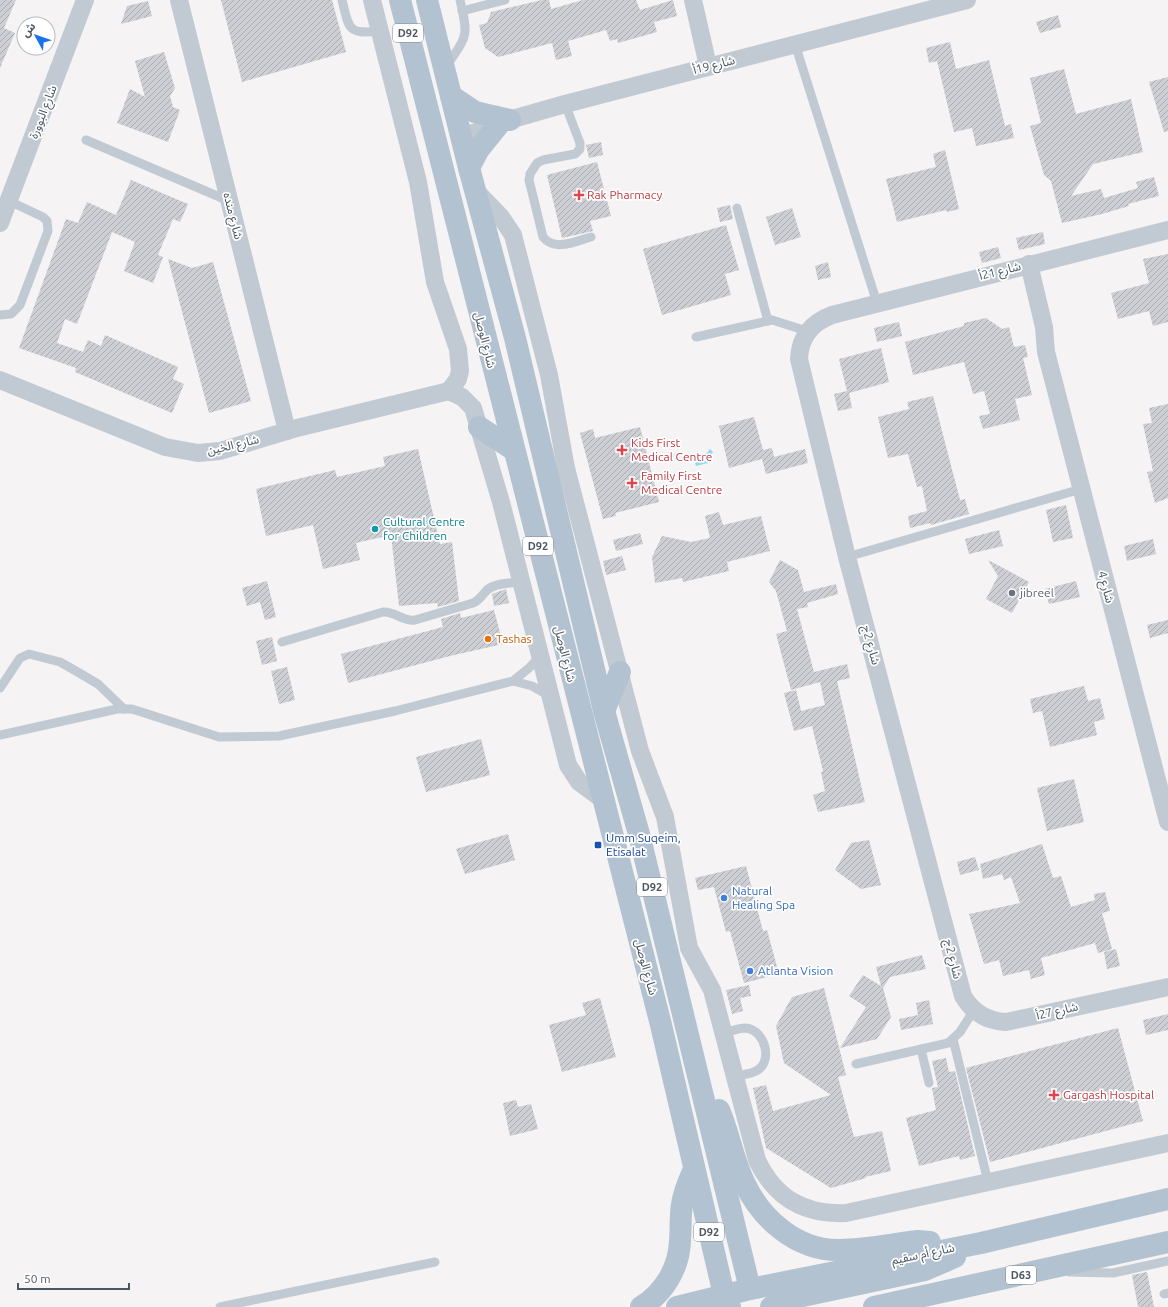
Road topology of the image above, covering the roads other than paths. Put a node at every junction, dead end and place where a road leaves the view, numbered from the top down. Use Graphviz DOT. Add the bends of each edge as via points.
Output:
graph roads {
  1 [pos="85,0"];
  2 [pos="179,0"];
  3 [pos="342,0"];
  4 [pos="372,0"];
  5 [pos="400,0"];
  6 [pos="460,0"];
  7 [pos="505,0"];
  8 [pos="693,0"];
  9 [pos="700,0"];
  10 [pos="968,0"];
  11 [pos="430,5"];
  12 [pos="462,11"];
  13 [pos="379,31"];
  14 [pos="795,44"];
  15 [pos="713,65"];
  16 [pos="417,67"];
  17 [pos="444,70"];
  18 [pos="451,96"];
  19 [pos="565,104"];
  20 [pos="505,122"];
  21 [pos="462,137"];
  22 [pos="86,140"];
  23 [pos="469,168"];
  24 [pos="475,190"];
  25 [pos="9,201"];
  26 [pos="229,201"];
  27 [pos="737,208"];
  28 [pos="0,223"];
  29 [pos="1168,230"];
  30 [pos="591,237"];
  31 [pos="1022,266"];
  32 [pos="877,303"];
  33 [pos="0,315"];
  34 [pos="768,321"];
  35 [pos="807,332"];
  36 [pos="696,337"];
  37 [pos="0,380"];
  38 [pos="449,391"];
  39 [pos="478,428"];
  40 [pos="287,431"];
  41 [pos="514,450"];
  42 [pos="1081,489"];
  43 [pos="847,557"];
  44 [pos="520,582"];
  45 [pos="282,642"];
  46 [pos="541,655"];
  47 [pos="620,672"];
  48 [pos="513,681"];
  49 [pos="0,688"];
  50 [pos="550,696"];
  51 [pos="124,709"];
  52 [pos="604,711"];
  53 [pos="0,735"];
  54 [pos="602,799"];
  55 [pos="1168,822"];
  56 [pos="1168,987"];
  57 [pos="960,988"];
  58 [pos="974,1010"];
  59 [pos="723,1033"];
  60 [pos="953,1040"];
  61 [pos="921,1049"];
  62 [pos="856,1064"];
  63 [pos="695,1066"];
  64 [pos="735,1077"];
  65 [pos="929,1082"];
  66 [pos="1168,1143"];
  67 [pos="694,1169"];
  68 [pos="988,1182"];
  69 [pos="1168,1199"];
  70 [pos="1168,1242"];
  71 [pos="981,1243"];
  72 [pos="950,1248"];
  73 [pos="1168,1261"];
  74 [pos="436,1262"];
  75 [pos="1050,1268"];
  76 [pos="750,1289"];
  77 [pos="721,1303"];
  78 [pos="220,1307"];
  79 [pos="641,1307"];
  80 [pos="676,1307"];
  81 [pos="771,1307"];
  82 [pos="874,1307"];
  1 -- 25 [label="street, شارع البوورة"];
  2 -- 26 [label="street, شارع منده"];
  3 -- 13 [label="lane" via="349,26 353,30 364,33"];
  4 -- 13 [label="street"];
  5 -- 16 [label="main road, شارع الوصل / D92"];
  6 -- 12 [label="lane"];
  7 -- 12 [label="lane"];
  8 -- 15 [label="street"];
  9 -- 15 [label="street"];
  10 -- 14 [label="street, شارع 19أ"];
  11 -- 17 [label="main road, شارع الوصل / D92"];
  12 -- 17 [label="lane" via="466,26 465,38"];
  13 -- 38 [label="street" via="418,182 434,282 458,349 460,371 458,379"];
  14 -- 15 [label="street, شارع 19أ"];
  14 -- 32 [label="lane"];
  15 -- 19 [label="street, شارع 19أ"];
  16 -- 21 [label="main road" via="435,97 446,137"];
  16 -- 41 [label="main road, شارع الوصل / D92"];
  17 -- 18 [label="main road, شارع الوصل / D92"];
  18 -- 20 [label="main road" via="475,112"];
  18 -- 21 [label="main road, شارع الوصل / D92"];
  19 -- 20 [label="street, شارع 19أ"];
  19 -- 30 [label="lane" via="580,149 575,154 543,160 533,169 529,180 543,237 547,241 560,245"];
  20 -- 21 [label="street, شارع 19أ"];
  20 -- 23 [label="main road" via="485,140"];
  21 -- 23 [label="main road, شارع الوصل / D92"];
  22 -- 26 [label="lane"];
  23 -- 24 [label="main road, شارع الوصل / D92"];
  24 -- 47 [label="street" via="506,223 512,235 549,375 566,468"];
  24 -- 52 [label="main road, شارع الوصل / D92" via="515,338"];
  25 -- 28 [label="street, شارع البوورة"];
  25 -- 33 [label="lane" via="43,217 47,221 48,231 20,305 11,314"];
  26 -- 40 [label="street, شارع منده"];
  27 -- 34 [label="lane"];
  29 -- 31 [label="street, شارع 21أ"];
  31 -- 32 [label="street, شارع 21أ"];
  31 -- 42 [label="street, شارع 4" via="1044,327 1046,352"];
  32 -- 35 [label="street, شارع 21أ" via="832,315 814,324"];
  34 -- 35 [label="lane" via="778,321"];
  34 -- 36 [label="lane"];
  35 -- 43 [label="street, شارع 2ج" via="800,349 800,369"];
  37 -- 40 [label="street, شارع الخين" via="165,447 187,452 220,451"];
  38 -- 39 [label="street" via="456,393 473,408"];
  38 -- 40 [label="street, شارع الخين"];
  39 -- 41 [label="main road"];
  39 -- 44 [label="street" via="501,502"];
  41 -- 54 [label="main road, شارع الوصل / D92"];
  42 -- 43 [label="lane"];
  42 -- 55 [label="street, شارع 4"];
  43 -- 57 [label="street, شارع 2ج"];
  44 -- 45 [label="lane" via="494,586 473,604 415,620 406,620 395,614 383,612"];
  44 -- 46 [label="street"];
  46 -- 48 [label="lane"];
  46 -- 50 [label="street"];
  47 -- 52 [label="main road"];
  47 -- 59 [label="street" via="642,758 665,817 689,948 712,990"];
  48 -- 50 [label="lane" via="532,686"];
  48 -- 51 [label="lane" via="395,711 279,736 219,737 138,711"];
  49 -- 51 [label="lane" via="20,658 29,654 69,667 98,684"];
  50 -- 54 [label="street" via="568,765 573,775"];
  51 -- 53 [label="lane"];
  52 -- 63 [label="main road, شارع الوصل / D92" via="639,834"];
  54 -- 67 [label="main road, شارع الوصل / D92" via="661,1025"];
  56 -- 58 [label="street, شارع 27أ" via="1014,1021 997,1021"];
  57 -- 58 [label="street, شارع 27أ"];
  58 -- 60 [label="lane"];
  59 -- 64 [label="street"];
  59 -- 64 [label="lane" via="745,1028 751,1030 761,1037 766,1049 764,1061 757,1071"];
  60 -- 61 [label="lane"];
  60 -- 68 [label="lane"];
  61 -- 62 [label="lane"];
  61 -- 65 [label="lane"];
  63 -- 72 [label="main road" via="722,1116 743,1180 751,1196 769,1219 787,1234 799,1241 826,1249 840,1250 925,1241"];
  63 -- 76 [label="main road, شارع الوصل / D92"];
  64 -- 68 [label="street" via="753,1147 763,1172 781,1193 804,1208 831,1214 846,1213"];
  66 -- 68 [label="street"];
  67 -- 77 [label="main road, شارع الوصل / D92"];
  67 -- 79 [label="main road" via="682,1204 680,1240 672,1274 660,1292"];
  69 -- 71 [label="main road, شارع أم سقيم"];
  70 -- 75 [label="main road, D63"];
  71 -- 72 [label="main road, شارع أم سقيم"];
  71 -- 81 [label="main road" via="933,1268 779,1301"];
  72 -- 76 [label="main road, شارع أم سقيم"];
  73 -- 75 [label="lane" via="1113,1273 1071,1272"];
  74 -- 78 [label="lane"];
  75 -- 82 [label="main road, D63"];
  76 -- 77 [label="main road, شارع أم سقيم"];
  77 -- 80 [label="main road, شارع أم سقيم"];
}
